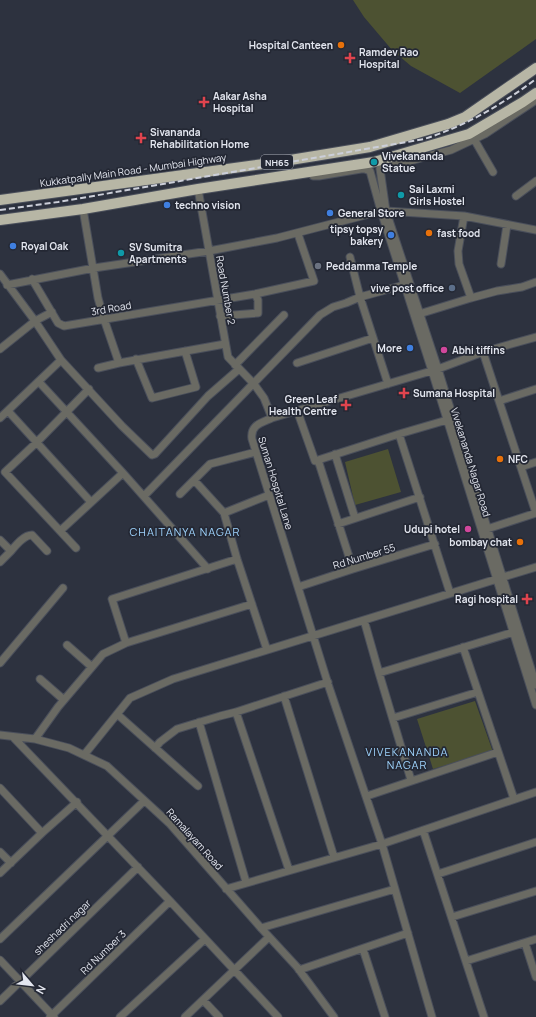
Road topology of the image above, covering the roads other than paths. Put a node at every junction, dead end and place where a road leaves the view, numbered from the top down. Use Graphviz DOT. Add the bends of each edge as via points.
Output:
graph roads {
  1 [pos="536,68"];
  2 [pos="536,93"];
  3 [pos="536,100"];
  4 [pos="474,139"];
  5 [pos="454,143"];
  6 [pos="385,159"];
  7 [pos="380,169"];
  8 [pos="309,172"];
  9 [pos="494,172"];
  10 [pos="536,181"];
  11 [pos="198,189"];
  12 [pos="516,196"];
  13 [pos="0,200"];
  14 [pos="83,209"];
  15 [pos="383,211"];
  16 [pos="464,216"];
  17 [pos="0,220"];
  18 [pos="506,225"];
  19 [pos="536,230"];
  20 [pos="298,234"];
  21 [pos="209,251"];
  22 [pos="350,257"];
  23 [pos="501,264"];
  24 [pos="94,268"];
  25 [pos="0,274"];
  26 [pos="32,279"];
  27 [pos="536,282"];
  28 [pos="4,284"];
  29 [pos="404,285"];
  30 [pos="255,294"];
  31 [pos="360,297"];
  32 [pos="471,298"];
  33 [pos="218,300"];
  34 [pos="52,312"];
  35 [pos="419,314"];
  36 [pos="284,315"];
  37 [pos="220,316"];
  38 [pos="104,319"];
  39 [pos="35,321"];
  40 [pos="536,336"];
  41 [pos="373,338"];
  42 [pos="225,344"];
  43 [pos="0,349"];
  44 [pos="185,351"];
  45 [pos="484,352"];
  46 [pos="136,359"];
  47 [pos="61,360"];
  48 [pos="119,363"];
  49 [pos="297,363"];
  50 [pos="237,367"];
  51 [pos="98,368"];
  52 [pos="435,370"];
  53 [pos="39,382"];
  54 [pos="254,384"];
  55 [pos="388,384"];
  56 [pos="89,389"];
  57 [pos="536,389"];
  58 [pos="499,401"];
  59 [pos="297,410"];
  60 [pos="8,411"];
  61 [pos="66,411"];
  62 [pos="0,418"];
  63 [pos="272,418"];
  64 [pos="447,420"];
  65 [pos="399,434"];
  66 [pos="36,442"];
  67 [pos="256,452"];
  68 [pos="335,454"];
  69 [pos="318,460"];
  70 [pos="536,462"];
  71 [pos="521,466"];
  72 [pos="2,469"];
  73 [pos="123,473"];
  74 [pos="194,480"];
  75 [pos="180,494"];
  76 [pos="269,495"];
  77 [pos="144,496"];
  78 [pos="420,497"];
  79 [pos="91,502"];
  80 [pos="536,512"];
  81 [pos="224,514"];
  82 [pos="355,518"];
  83 [pos="338,524"];
  84 [pos="487,529"];
  85 [pos="60,531"];
  86 [pos="0,540"];
  87 [pos="435,544"];
  88 [pos="76,548"];
  89 [pos="11,550"];
  90 [pos="47,551"];
  91 [pos="237,559"];
  92 [pos="0,562"];
  93 [pos="536,567"];
  94 [pos="208,569"];
  95 [pos="353,569"];
  96 [pos="500,578"];
  97 [pos="298,587"];
  98 [pos="64,588"];
  99 [pos="450,593"];
  100 [pos="252,604"];
  101 [pos="364,620"];
  102 [pos="514,632"];
  103 [pos="314,636"];
  104 [pos="126,643"];
  105 [pos="67,645"];
  106 [pos="463,647"];
  107 [pos="267,650"];
  108 [pos="0,663"];
  109 [pos="92,667"];
  110 [pos="379,673"];
  111 [pos="40,679"];
  112 [pos="328,682"];
  113 [pos="536,685"];
  114 [pos="478,692"];
  115 [pos="284,696"];
  116 [pos="64,700"];
  117 [pos="536,705"];
  118 [pos="236,712"];
  119 [pos="117,714"];
  120 [pos="393,718"];
  121 [pos="199,722"];
  122 [pos="0,735"];
  123 [pos="14,737"];
  124 [pos="35,739"];
  125 [pos="155,748"];
  126 [pos="498,752"];
  127 [pos="84,755"];
  128 [pos="411,780"];
  129 [pos="198,786"];
  130 [pos="0,788"];
  131 [pos="536,792"];
  132 [pos="367,796"];
  133 [pos="514,798"];
  134 [pos="144,801"];
  135 [pos="77,802"];
  136 [pos="423,830"];
  137 [pos="42,833"];
  138 [pos="108,836"];
  139 [pos="536,842"];
  140 [pos="382,844"];
  141 [pos="0,852"];
  142 [pos="334,857"];
  143 [pos="10,863"];
  144 [pos="138,867"];
  145 [pos="290,870"];
  146 [pos="0,873"];
  147 [pos="438,874"];
  148 [pos="246,882"];
  149 [pos="226,889"];
  150 [pos="395,889"];
  151 [pos="536,891"];
  152 [pos="170,901"];
  153 [pos="452,917"];
  154 [pos="261,928"];
  155 [pos="408,933"];
  156 [pos="269,937"];
  157 [pos="0,939"];
  158 [pos="205,939"];
  159 [pos="536,939"];
  160 [pos="525,942"];
  161 [pos="363,949"];
  162 [pos="0,960"];
  163 [pos="466,961"];
  164 [pos="234,970"];
  165 [pos="300,970"];
  166 [pos="536,977"];
  167 [pos="20,981"];
  168 [pos="203,1000"];
  169 [pos="0,1001"];
  170 [pos="52,1016"];
  171 [pos="120,1017"];
  172 [pos="185,1017"];
  173 [pos="219,1017"];
  174 [pos="278,1017"];
  175 [pos="334,1017"];
  176 [pos="385,1017"];
  177 [pos="432,1017"];
  178 [pos="484,1017"];
  1 -- 13 [label="highway, Kukkatpally Main Road - Mumbai Highway / NH65" via="465,116 448,124 370,147"];
  2 -- 5 [label="highway, NH65"];
  3 -- 4 [label="street"];
  4 -- 5 [label="street"];
  4 -- 9 [label="street"];
  5 -- 6 [label="highway, NH65"];
  5 -- 7 [label="street" via="425,158"];
  6 -- 7 [label="street"];
  6 -- 8 [label="highway, NH65"];
  7 -- 15 [label="street, Vivekananda Nagar Road"];
  8 -- 11 [label="highway, NH65"];
  8 -- 15 [label="street, Vivekananda Nagar Road" via="313,176 319,176 361,169 370,171"];
  10 -- 12 [label="street"];
  11 -- 14 [label="highway, NH65"];
  11 -- 21 [label="street, Road Number 2"];
  14 -- 17 [label="highway, NH65"];
  14 -- 24 [label="street"];
  15 -- 16 [label="street"];
  15 -- 20 [label="street"];
  15 -- 29 [label="street, Vivekananda Nagar Road"];
  15 -- 35 [label="street, Vivekananda Nagar Road"];
  16 -- 18 [label="street"];
  16 -- 32 [label="street" via="458,251 459,264"];
  18 -- 19 [label="street"];
  18 -- 23 [label="street"];
  20 -- 21 [label="street"];
  20 -- 30 [label="street, 3rd Road" via="314,280"];
  21 -- 24 [label="street"];
  21 -- 33 [label="street, Road Number 2"];
  22 -- 31 [label="street"];
  24 -- 26 [label="street"];
  24 -- 38 [label="street"];
  25 -- 28 [label="street"];
  26 -- 28 [label="street"];
  26 -- 34 [label="street, 3rd Road"];
  27 -- 32 [label="street" via="522,288"];
  28 -- 39 [label="street"];
  29 -- 31 [label="street"];
  29 -- 52 [label="street, Vivekananda Nagar Road"];
  30 -- 33 [label="street, 3rd Road"];
  30 -- 37 [label="street" via="258,300 258,313"];
  31 -- 41 [label="street"];
  31 -- 54 [label="street" via="332,307 320,315"];
  32 -- 35 [label="street"];
  33 -- 37 [label="street, Road Number 2"];
  33 -- 38 [label="street, 3rd Road"];
  34 -- 38 [label="street, 3rd Road" via="58,323 64,326"];
  34 -- 39 [label="street"];
  35 -- 52 [label="street, Vivekananda Nagar Road"];
  36 -- 50 [label="street"];
  37 -- 42 [label="street, Road Number 2"];
  38 -- 48 [label="street"];
  39 -- 43 [label="street"];
  39 -- 47 [label="street"];
  40 -- 45 [label="street, Suman Hospital Lane"];
  41 -- 49 [label="street"];
  41 -- 55 [label="street"];
  42 -- 44 [label="street"];
  42 -- 50 [label="street, Road Number 2" via="228,357"];
  44 -- 46 [label="street"];
  44 -- 46 [label="street" via="196,387 152,398"];
  45 -- 52 [label="street, Suman Hospital Lane"];
  45 -- 58 [label="street"];
  46 -- 48 [label="street"];
  47 -- 53 [label="street"];
  47 -- 56 [label="street"];
  48 -- 51 [label="street"];
  50 -- 54 [label="street, Road Number 2"];
  50 -- 56 [label="street" via="153,455 122,426"];
  52 -- 55 [label="street, Suman Hospital Lane"];
  52 -- 64 [label="street, Vivekananda Nagar Road"];
  52 -- 84 [label="street, Vivekananda Nagar Road"];
  53 -- 60 [label="street"];
  53 -- 61 [label="street"];
  54 -- 63 [label="street, Road Number 2" via="264,398"];
  54 -- 77 [label="street"];
  55 -- 59 [label="street, Suman Hospital Lane"];
  56 -- 61 [label="street"];
  57 -- 58 [label="street"];
  58 -- 71 [label="street"];
  59 -- 63 [label="street, Suman Hospital Lane"];
  59 -- 69 [label="street" via="315,461"];
  60 -- 62 [label="street"];
  60 -- 66 [label="street"];
  61 -- 66 [label="street"];
  61 -- 73 [label="street"];
  63 -- 67 [label="street, Suman Hospital Lane" via="254,427 251,434"];
  64 -- 65 [label="street"];
  64 -- 96 [label="street, Vivekananda Nagar Road"];
  65 -- 68 [label="street"];
  65 -- 78 [label="street"];
  66 -- 72 [label="street"];
  66 -- 79 [label="street"];
  67 -- 74 [label="street" via="210,464"];
  67 -- 76 [label="street, Suman Hospital Lane"];
  68 -- 69 [label="street"];
  68 -- 82 [label="street"];
  69 -- 83 [label="street"];
  70 -- 71 [label="street"];
  71 -- 80 [label="street"];
  72 -- 85 [label="street"];
  73 -- 77 [label="street"];
  73 -- 79 [label="street"];
  74 -- 75 [label="street"];
  74 -- 81 [label="street"];
  76 -- 81 [label="street"];
  76 -- 97 [label="street, Suman Hospital Lane"];
  77 -- 94 [label="street"];
  78 -- 82 [label="street"];
  78 -- 87 [label="street"];
  79 -- 85 [label="street"];
  80 -- 84 [label="street"];
  81 -- 91 [label="street"];
  82 -- 83 [label="street"];
  83 -- 95 [label="street"];
  84 -- 96 [label="street, Vivekananda Nagar Road"];
  85 -- 88 [label="street"];
  86 -- 89 [label="street"];
  87 -- 95 [label="street, Rd Number 55"];
  87 -- 99 [label="street"];
  89 -- 90 [label="street" via="25,537 32,535"];
  89 -- 92 [label="street"];
  91 -- 94 [label="street"];
  91 -- 100 [label="street"];
  93 -- 96 [label="street"];
  94 -- 104 [label="street" via="112,599"];
  95 -- 97 [label="street, Rd Number 55"];
  96 -- 99 [label="street"];
  96 -- 102 [label="street, Vivekananda Nagar Road"];
  96 -- 113 [label="street, Vivekananda Nagar Road"];
  97 -- 103 [label="street, Suman Hospital Lane"];
  98 -- 108 [label="street"];
  99 -- 101 [label="street"];
  100 -- 104 [label="street"];
  100 -- 107 [label="street"];
  101 -- 103 [label="street"];
  101 -- 110 [label="street"];
  102 -- 106 [label="street"];
  102 -- 117 [label="street, Vivekananda Nagar Road"];
  103 -- 107 [label="street"];
  103 -- 112 [label="street, Suman Hospital Lane"];
  104 -- 109 [label="street" via="103,654"];
  105 -- 109 [label="street"];
  106 -- 110 [label="street"];
  106 -- 114 [label="street"];
  107 -- 119 [label="street" via="173,678 130,698"];
  109 -- 116 [label="street"];
  110 -- 120 [label="street"];
  111 -- 116 [label="street"];
  112 -- 115 [label="street"];
  112 -- 132 [label="street, Suman Hospital Lane"];
  114 -- 120 [label="street"];
  114 -- 126 [label="street"];
  115 -- 118 [label="street"];
  115 -- 142 [label="street"];
  116 -- 124 [label="street"];
  118 -- 121 [label="street"];
  118 -- 145 [label="street"];
  119 -- 125 [label="street"];
  119 -- 127 [label="street"];
  120 -- 128 [label="street"];
  121 -- 125 [label="street" via="177,729"];
  121 -- 148 [label="street"];
  122 -- 123 [label="street, Ramalayam Road"];
  123 -- 124 [label="street, Ramalayam Road"];
  123 -- 135 [label="street"];
  124 -- 127 [label="street, Ramalayam Road"];
  125 -- 129 [label="street"];
  126 -- 128 [label="street"];
  126 -- 133 [label="street"];
  127 -- 134 [label="street, Ramalayam Road" via="107,766"];
  128 -- 132 [label="street"];
  130 -- 137 [label="street"];
  131 -- 133 [label="street"];
  132 -- 140 [label="street, Suman Hospital Lane"];
  133 -- 136 [label="street"];
  134 -- 138 [label="street"];
  134 -- 149 [label="street, Ramalayam Road" via="170,824"];
  135 -- 137 [label="street"];
  135 -- 138 [label="street"];
  136 -- 140 [label="street"];
  136 -- 147 [label="street"];
  137 -- 143 [label="street"];
  138 -- 144 [label="street"];
  138 -- 157 [label="street"];
  139 -- 147 [label="street"];
  140 -- 142 [label="street"];
  140 -- 150 [label="street, Suman Hospital Lane"];
  141 -- 143 [label="street"];
  142 -- 145 [label="street"];
  143 -- 146 [label="street"];
  144 -- 152 [label="street"];
  144 -- 167 [label="street, sheshadri nagar"];
  145 -- 148 [label="street"];
  147 -- 153 [label="street"];
  148 -- 149 [label="street"];
  149 -- 154 [label="street, Ramalayam Road"];
  150 -- 154 [label="street"];
  150 -- 155 [label="street, Suman Hospital Lane"];
  151 -- 153 [label="street"];
  152 -- 158 [label="street"];
  152 -- 170 [label="street, Rd Number 3"];
  153 -- 163 [label="street"];
  154 -- 156 [label="street, Ramalayam Road"];
  155 -- 161 [label="street"];
  155 -- 177 [label="street, Suman Hospital Lane"];
  156 -- 164 [label="street"];
  156 -- 165 [label="street, Ramalayam Road"];
  158 -- 164 [label="street"];
  158 -- 171 [label="street"];
  159 -- 160 [label="street"];
  160 -- 163 [label="street"];
  160 -- 166 [label="street"];
  161 -- 165 [label="street"];
  161 -- 176 [label="street"];
  162 -- 167 [label="street"];
  163 -- 178 [label="street"];
  164 -- 168 [label="street"];
  164 -- 174 [label="street"];
  165 -- 175 [label="street, Ramalayam Road"];
  167 -- 169 [label="street, sheshadri nagar"];
  167 -- 170 [label="street"];
  168 -- 172 [label="street"];
  168 -- 173 [label="street"];
}
